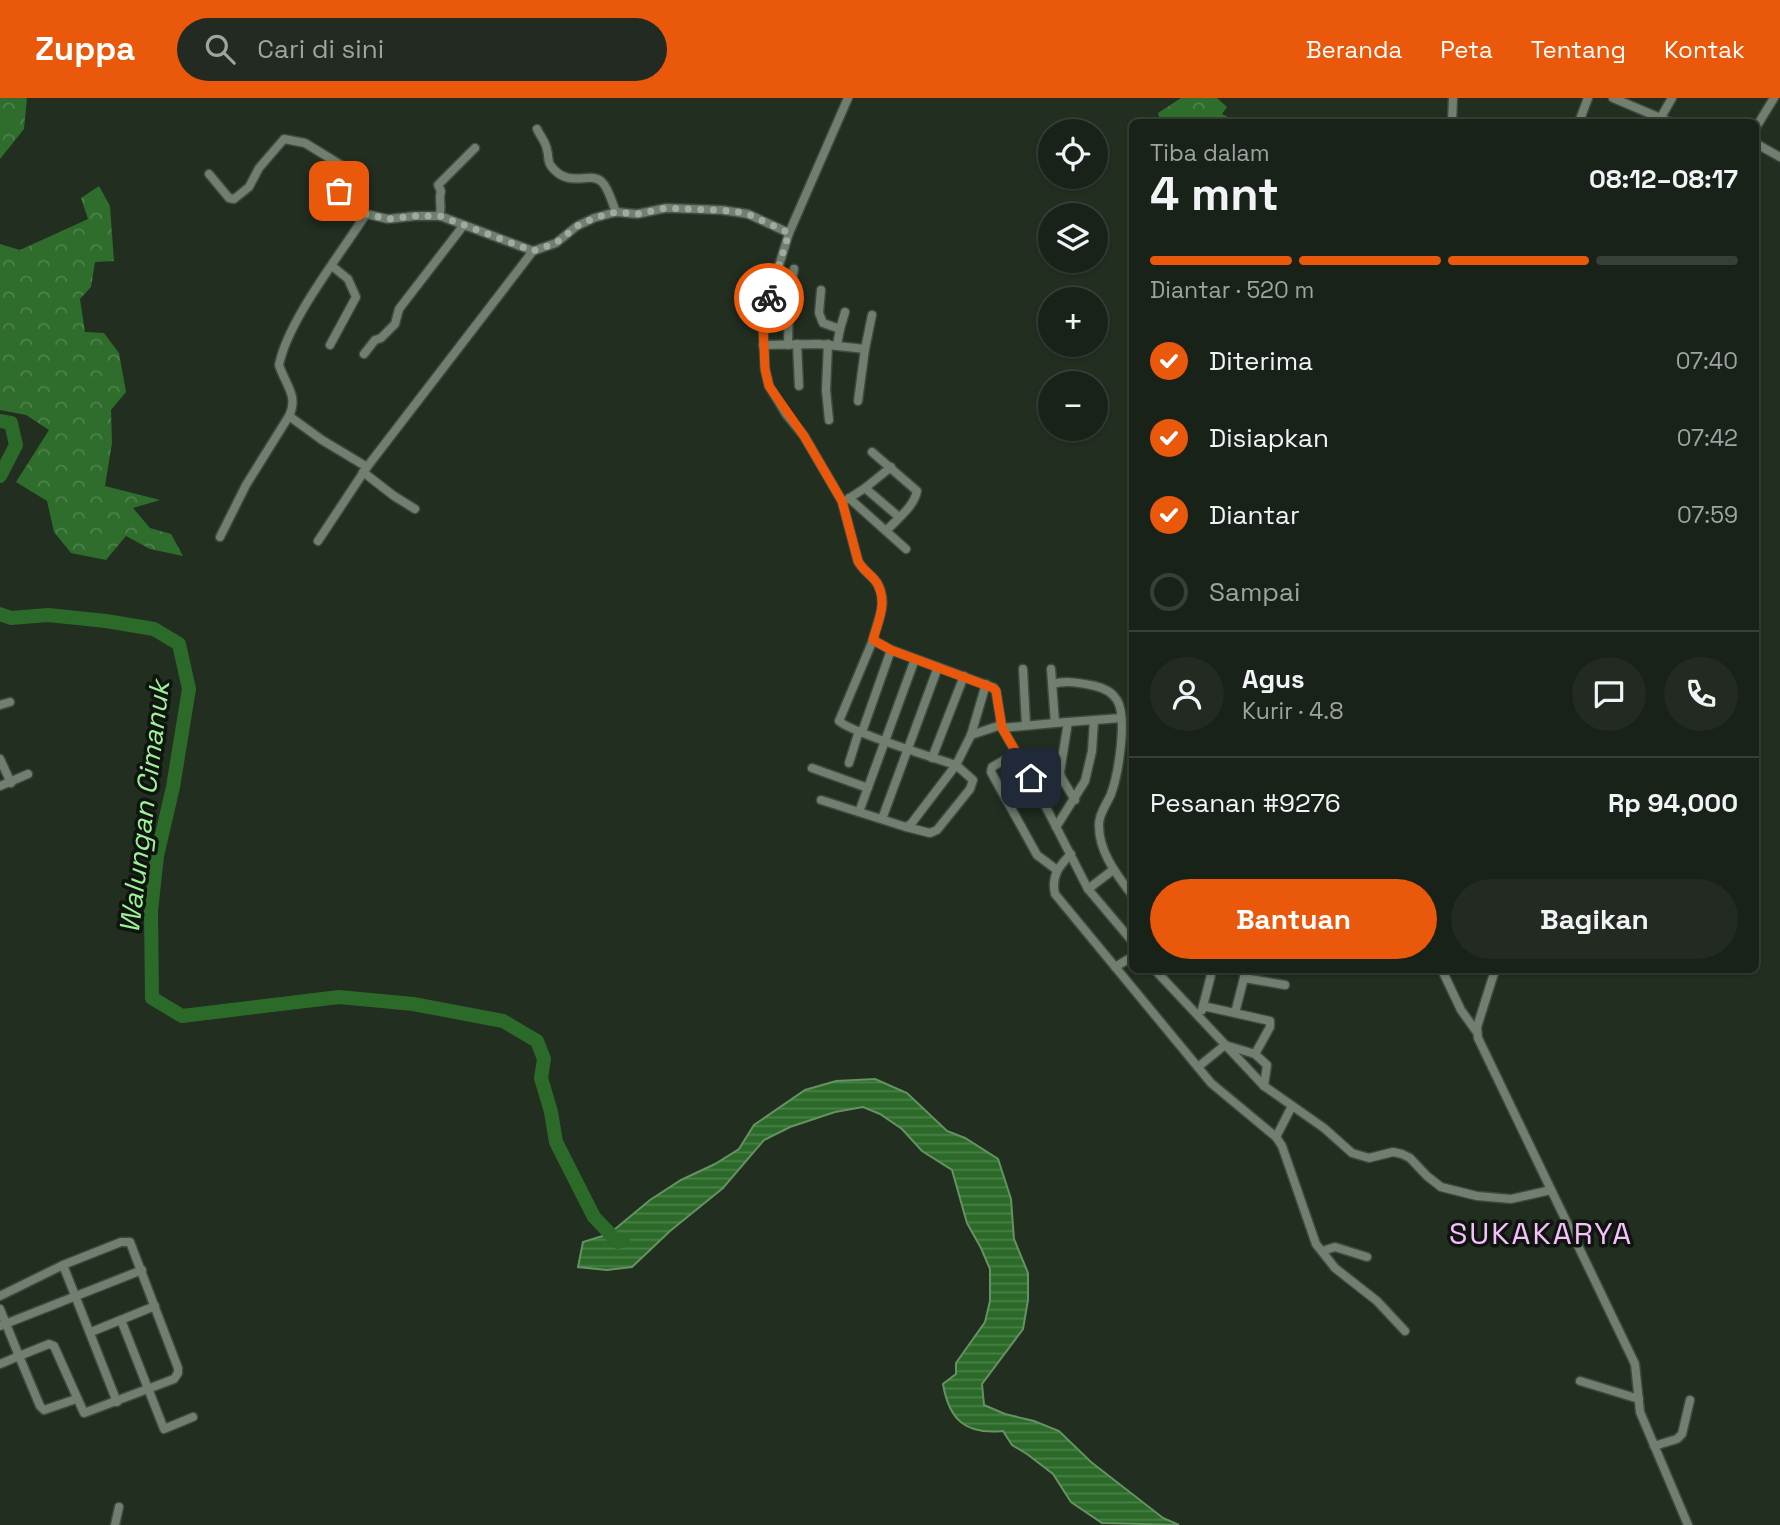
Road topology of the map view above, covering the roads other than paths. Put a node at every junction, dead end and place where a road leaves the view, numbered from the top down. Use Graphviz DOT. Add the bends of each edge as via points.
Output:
graph roads {
  1 [pos="848,98"];
  2 [pos="1453,98"];
  3 [pos="1588,98"];
  4 [pos="1613,98"];
  5 [pos="1672,98"];
  6 [pos="1774,98"];
  7 [pos="1452,119"];
  8 [pos="1580,119"];
  9 [pos="1660,119"];
  10 [pos="1759,122"];
  11 [pos="537,129"];
  12 [pos="1759,145"];
  13 [pos="475,148"];
  14 [pos="1780,157"];
  15 [pos="209,174"];
  16 [pos="616,212"];
  17 [pos="366,214"];
  18 [pos="439,216"];
  19 [pos="463,226"];
  20 [pos="789,233"];
  21 [pos="533,251"];
  22 [pos="332,266"];
  23 [pos="794,270"];
  24 [pos="821,290"];
  25 [pos="845,312"];
  26 [pos="872,315"];
  27 [pos="840,329"];
  28 [pos="792,344"];
  29 [pos="330,345"];
  30 [pos="763,345"];
  31 [pos="832,345"];
  32 [pos="864,349"];
  33 [pos="364,354"];
  34 [pos="799,386"];
  35 [pos="858,401"];
  36 [pos="289,416"];
  37 [pos="828,420"];
  38 [pos="872,452"];
  39 [pos="891,467"];
  40 [pos="365,469"];
  41 [pos="865,488"];
  42 [pos="846,500"];
  43 [pos="415,509"];
  44 [pos="899,517"];
  45 [pos="886,531"];
  46 [pos="220,537"];
  47 [pos="318,541"];
  48 [pos="906,549"];
  49 [pos="873,640"];
  50 [pos="891,650"];
  51 [pos="915,659"];
  52 [pos="938,667"];
  53 [pos="1023,669"];
  54 [pos="1051,669"];
  55 [pos="964,676"];
  56 [pos="986,684"];
  57 [pos="1053,684"];
  58 [pos="10,702"];
  59 [pos="0,705"];
  60 [pos="1121,718"];
  61 [pos="1094,720"];
  62 [pos="1068,722"];
  63 [pos="1055,723"];
  64 [pos="1026,725"];
  65 [pos="1001,726"];
  66 [pos="861,732"];
  67 [pos="971,735"];
  68 [pos="886,740"];
  69 [pos="909,749"];
  70 [pos="1017,753"];
  71 [pos="932,758"];
  72 [pos="0,759"];
  73 [pos="849,763"];
  74 [pos="956,765"];
  75 [pos="812,768"];
  76 [pos="28,774"];
  77 [pos="10,783"];
  78 [pos="0,786"];
  79 [pos="868,788"];
  80 [pos="821,800"];
  81 [pos="1075,800"];
  82 [pos="859,812"];
  83 [pos="882,819"];
  84 [pos="906,827"];
  85 [pos="1056,827"];
  86 [pos="1071,854"];
  87 [pos="1057,870"];
  88 [pos="1113,870"];
  89 [pos="1088,889"];
  90 [pos="1129,891"];
  91 [pos="1129,937"];
  92 [pos="1129,959"];
  93 [pos="1115,967"];
  94 [pos="1158,973"];
  95 [pos="1210,973"];
  96 [pos="1443,973"];
  97 [pos="1494,973"];
  98 [pos="1245,974"];
  99 [pos="1284,985"];
  100 [pos="1203,1006"];
  101 [pos="1235,1013"];
  102 [pos="1199,1017"];
  103 [pos="1476,1031"];
  104 [pos="1225,1045"];
  105 [pos="1255,1055"];
  106 [pos="1198,1067"];
  107 [pos="1264,1086"];
  108 [pos="1292,1106"];
  109 [pos="1276,1137"];
  110 [pos="1551,1190"];
  111 [pos="1322,1251"];
  112 [pos="1367,1257"];
  113 [pos="63,1265"];
  114 [pos="142,1270"];
  115 [pos="0,1296"];
  116 [pos="77,1296"];
  117 [pos="155,1306"];
  118 [pos="0,1309"];
  119 [pos="121,1320"];
  120 [pos="3,1324"];
  121 [pos="1405,1331"];
  122 [pos="91,1332"];
  123 [pos="19,1356"];
  124 [pos="0,1364"];
  125 [pos="1580,1381"];
  126 [pos="148,1390"];
  127 [pos="76,1399"];
  128 [pos="1639,1399"];
  129 [pos="1690,1400"];
  130 [pos="117,1402"];
  131 [pos="193,1416"];
  132 [pos="1654,1446"];
  133 [pos="119,1507"];
  134 [pos="115,1525"];
  135 [pos="1688,1525"];
  1 -- 20 [label="street"];
  2 -- 7 [label="street"];
  3 -- 8 [label="street"];
  4 -- 9 [label="street"];
  5 -- 9 [label="street"];
  6 -- 10 [label="street"];
  11 -- 16 [label="street" via="553,168 574,180 599,180"];
  12 -- 14 [label="street"];
  13 -- 18 [label="street" via="438,185"];
  15 -- 17 [label="street" via="234,199 248,188 284,138 302,141 349,170 339,195 352,209"];
  16 -- 20 [label="street" via="734,211"];
  16 -- 21 [label="street" via="594,218 556,243"];
  17 -- 18 [label="street" via="388,219"];
  17 -- 22 [label="street"];
  18 -- 19 [label="street"];
  19 -- 21 [label="street"];
  19 -- 33 [label="street" via="399,309 395,324"];
  20 -- 30 [label="street" via="764,314"];
  21 -- 40 [label="street"];
  22 -- 29 [label="street" via="348,279 356,298"];
  22 -- 36 [label="street" via="300,315 281,357 279,365 294,404"];
  23 -- 28 [label="street" via="789,296"];
  24 -- 27 [label="street" via="818,313 822,323"];
  25 -- 27 [label="street"];
  26 -- 32 [label="street"];
  27 -- 31 [label="street"];
  28 -- 30 [label="street"];
  28 -- 31 [label="street"];
  28 -- 34 [label="street"];
  30 -- 42 [label="street" via="769,386"];
  31 -- 32 [label="street"];
  31 -- 37 [label="street" via="826,390"];
  32 -- 35 [label="street"];
  36 -- 40 [label="street"];
  36 -- 46 [label="street"];
  38 -- 39 [label="street"];
  39 -- 41 [label="street"];
  39 -- 44 [label="street" via="917,491"];
  40 -- 43 [label="street"];
  40 -- 47 [label="street"];
  41 -- 42 [label="street"];
  41 -- 44 [label="street"];
  42 -- 45 [label="street"];
  42 -- 49 [label="street" via="858,561 875,580 883,606"];
  44 -- 45 [label="street"];
  45 -- 48 [label="street"];
  49 -- 50 [label="street"];
  49 -- 66 [label="street" via="839,721"];
  50 -- 51 [label="street"];
  50 -- 66 [label="street"];
  51 -- 52 [label="street"];
  51 -- 68 [label="street"];
  52 -- 55 [label="street"];
  52 -- 69 [label="street"];
  53 -- 64 [label="street"];
  54 -- 57 [label="street"];
  55 -- 56 [label="street"];
  55 -- 71 [label="street"];
  56 -- 65 [label="street" via="996,691"];
  56 -- 67 [label="street"];
  57 -- 60 [label="street" via="1083,684 1109,691 1116,697"];
  57 -- 63 [label="street"];
  58 -- 59 [label="street"];
  60 -- 61 [label="street"];
  60 -- 88 [label="street" via="1115,779 1099,827"];
  61 -- 62 [label="street"];
  61 -- 81 [label="street" via="1088,771"];
  62 -- 63 [label="street"];
  62 -- 81 [label="street" via="1060,772"];
  63 -- 64 [label="street"];
  64 -- 65 [label="street"];
  65 -- 67 [label="street"];
  65 -- 70 [label="street"];
  66 -- 68 [label="street"];
  66 -- 73 [label="street"];
  67 -- 74 [label="street"];
  68 -- 69 [label="street"];
  68 -- 79 [label="street"];
  69 -- 71 [label="street"];
  69 -- 83 [label="street"];
  70 -- 85 [label="street"];
  70 -- 87 [label="street" via="992,766 991,772 1039,858"];
  71 -- 74 [label="street"];
  72 -- 77 [label="street"];
  74 -- 84 [label="street"];
  74 -- 84 [label="street" via="973,783 941,827 930,833"];
  75 -- 79 [label="street"];
  76 -- 77 [label="street"];
  77 -- 78 [label="street"];
  79 -- 82 [label="street"];
  80 -- 82 [label="street"];
  81 -- 85 [label="street"];
  82 -- 83 [label="street"];
  83 -- 84 [label="street"];
  85 -- 86 [label="street"];
  86 -- 87 [label="street"];
  86 -- 89 [label="street"];
  87 -- 93 [label="street" via="1055,894"];
  88 -- 89 [label="street"];
  88 -- 90 [label="street"];
  89 -- 91 [label="street"];
  92 -- 93 [label="street"];
  93 -- 106 [label="street"];
  94 -- 102 [label="street"];
  95 -- 100 [label="street"];
  96 -- 103 [label="street"];
  97 -- 103 [label="street"];
  98 -- 99 [label="street"];
  98 -- 101 [label="street"];
  100 -- 101 [label="street"];
  100 -- 102 [label="street"];
  101 -- 105 [label="street" via="1269,1021"];
  102 -- 104 [label="street"];
  103 -- 110 [label="street"];
  104 -- 105 [label="street"];
  104 -- 106 [label="street"];
  104 -- 107 [label="street"];
  105 -- 107 [label="street" via="1267,1065"];
  106 -- 109 [label="street"];
  107 -- 108 [label="street"];
  108 -- 109 [label="street"];
  108 -- 110 [label="street" via="1352,1153 1369,1158 1402,1154 1434,1182 1458,1192 1511,1199"];
  109 -- 111 [label="street"];
  110 -- 128 [label="street" via="1635,1364"];
  111 -- 112 [label="street" via="1335,1247"];
  111 -- 121 [label="street"];
  113 -- 114 [label="street" via="125,1241 133,1245"];
  113 -- 115 [label="street"];
  113 -- 116 [label="street"];
  114 -- 116 [label="street"];
  114 -- 117 [label="street"];
  116 -- 120 [label="street"];
  116 -- 122 [label="street"];
  117 -- 119 [label="street"];
  117 -- 126 [label="street" via="178,1373"];
  118 -- 120 [label="street"];
  119 -- 122 [label="street"];
  119 -- 126 [label="street"];
  120 -- 123 [label="street"];
  122 -- 130 [label="street"];
  123 -- 124 [label="street"];
  123 -- 127 [label="street" via="44,1410"];
  123 -- 127 [label="street" via="51,1344"];
  125 -- 128 [label="street"];
  126 -- 130 [label="street"];
  126 -- 131 [label="street" via="164,1429"];
  127 -- 130 [label="street" via="84,1413"];
  128 -- 132 [label="street"];
  129 -- 132 [label="street" via="1682,1434"];
  132 -- 135 [label="street"];
  133 -- 134 [label="street"];
}
